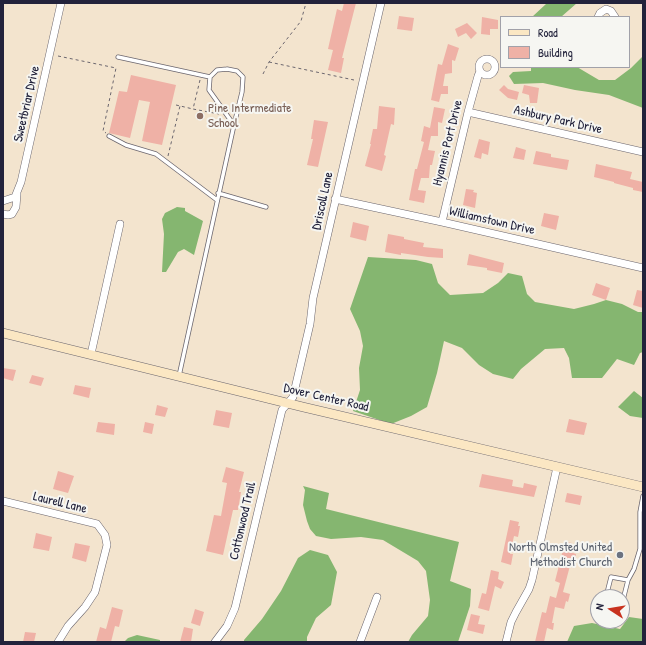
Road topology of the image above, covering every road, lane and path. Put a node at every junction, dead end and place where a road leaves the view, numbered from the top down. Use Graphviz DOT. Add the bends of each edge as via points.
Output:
graph roads {
  1 [pos="61,3"];
  2 [pos="306,3"];
  3 [pos="380,3"];
  4 [pos="606,6"];
  5 [pos="598,16"];
  6 [pos="614,16"];
  7 [pos="58,56"];
  8 [pos="118,57"];
  9 [pos="269,62"];
  10 [pos="480,71"];
  11 [pos="263,74"];
  12 [pos="210,77"];
  13 [pos="200,80"];
  14 [pos="354,80"];
  15 [pos="176,105"];
  16 [pos="180,106"];
  17 [pos="194,109"];
  18 [pos="468,112"];
  19 [pos="219,114"];
  20 [pos="234,125"];
  21 [pos="110,136"];
  22 [pos="643,152"];
  23 [pos="167,162"];
  24 [pos="218,193"];
  25 [pos="17,194"];
  26 [pos="335,199"];
  27 [pos="216,200"];
  28 [pos="3,201"];
  29 [pos="266,207"];
  30 [pos="3,214"];
  31 [pos="442,222"];
  32 [pos="120,224"];
  33 [pos="643,268"];
  34 [pos="3,333"];
  35 [pos="91,354"];
  36 [pos="179,376"];
  37 [pos="288,403"];
  38 [pos="557,467"];
  39 [pos="643,487"];
  40 [pos="643,496"];
  41 [pos="3,501"];
  42 [pos="628,580"];
  43 [pos="608,589"];
  44 [pos="626,589"];
  45 [pos="377,597"];
  46 [pos="58,642"];
  47 [pos="215,642"];
  48 [pos="360,642"];
  49 [pos="506,642"];
  1 -- 25 [label="street, Sweetbriar Drive"];
  2 -- 9 [label="path" via="301,21"];
  3 -- 26 [label="street, Driscoll Lane"];
  4 -- 5 [label="street"];
  4 -- 6 [label="street"];
  7 -- 21 [label="path" via="116,68 103,131"];
  8 -- 12 [label="lane"];
  9 -- 11 [label="path"];
  9 -- 14 [label="path"];
  10 -- 18 [label="street, Hyannis Port Drive"];
  12 -- 20 [label="lane" via="209,90"];
  12 -- 20 [label="lane" via="217,70 228,69 237,71 242,77 242,92"];
  13 -- 17 [label="path"];
  15 -- 16 [label="path"];
  16 -- 17 [label="path"];
  16 -- 23 [label="path"];
  17 -- 19 [label="path"];
  18 -- 22 [label="street, Ashbury Park Drive"];
  18 -- 31 [label="street, Hyannis Port Drive"];
  20 -- 24 [label="lane"];
  21 -- 23 [label="lane" via="126,145 156,154"];
  23 -- 27 [label="lane"];
  24 -- 27 [label="lane"];
  24 -- 29 [label="lane"];
  25 -- 28 [label="street"];
  25 -- 30 [label="street, Sweetbriar Drive" via="16,207 12,214"];
  26 -- 31 [label="street, Williamstown Drive"];
  26 -- 37 [label="street, Driscoll Lane" via="313,298 310,324 293,397"];
  27 -- 36 [label="lane"];
  31 -- 33 [label="street, Williamstown Drive"];
  32 -- 35 [label="street"];
  34 -- 35 [label="street, Dover Center Road"];
  35 -- 36 [label="street, Dover Center Road"];
  36 -- 37 [label="street, Dover Center Road"];
  37 -- 38 [label="street, Dover Center Road"];
  37 -- 47 [label="street, Cottonwood Trail" via="282,410 235,608 227,626"];
  38 -- 39 [label="street, Dover Center Road"];
  38 -- 49 [label="street" via="532,580 511,622"];
  40 -- 42 [label="lane" via="640,512 640,549"];
  41 -- 46 [label="street, Laurell Lane" via="97,524 104,534 107,545 95,592"];
  42 -- 43 [label="lane" via="611,577"];
  42 -- 44 [label="lane"];
  45 -- 48 [label="street"];
}
